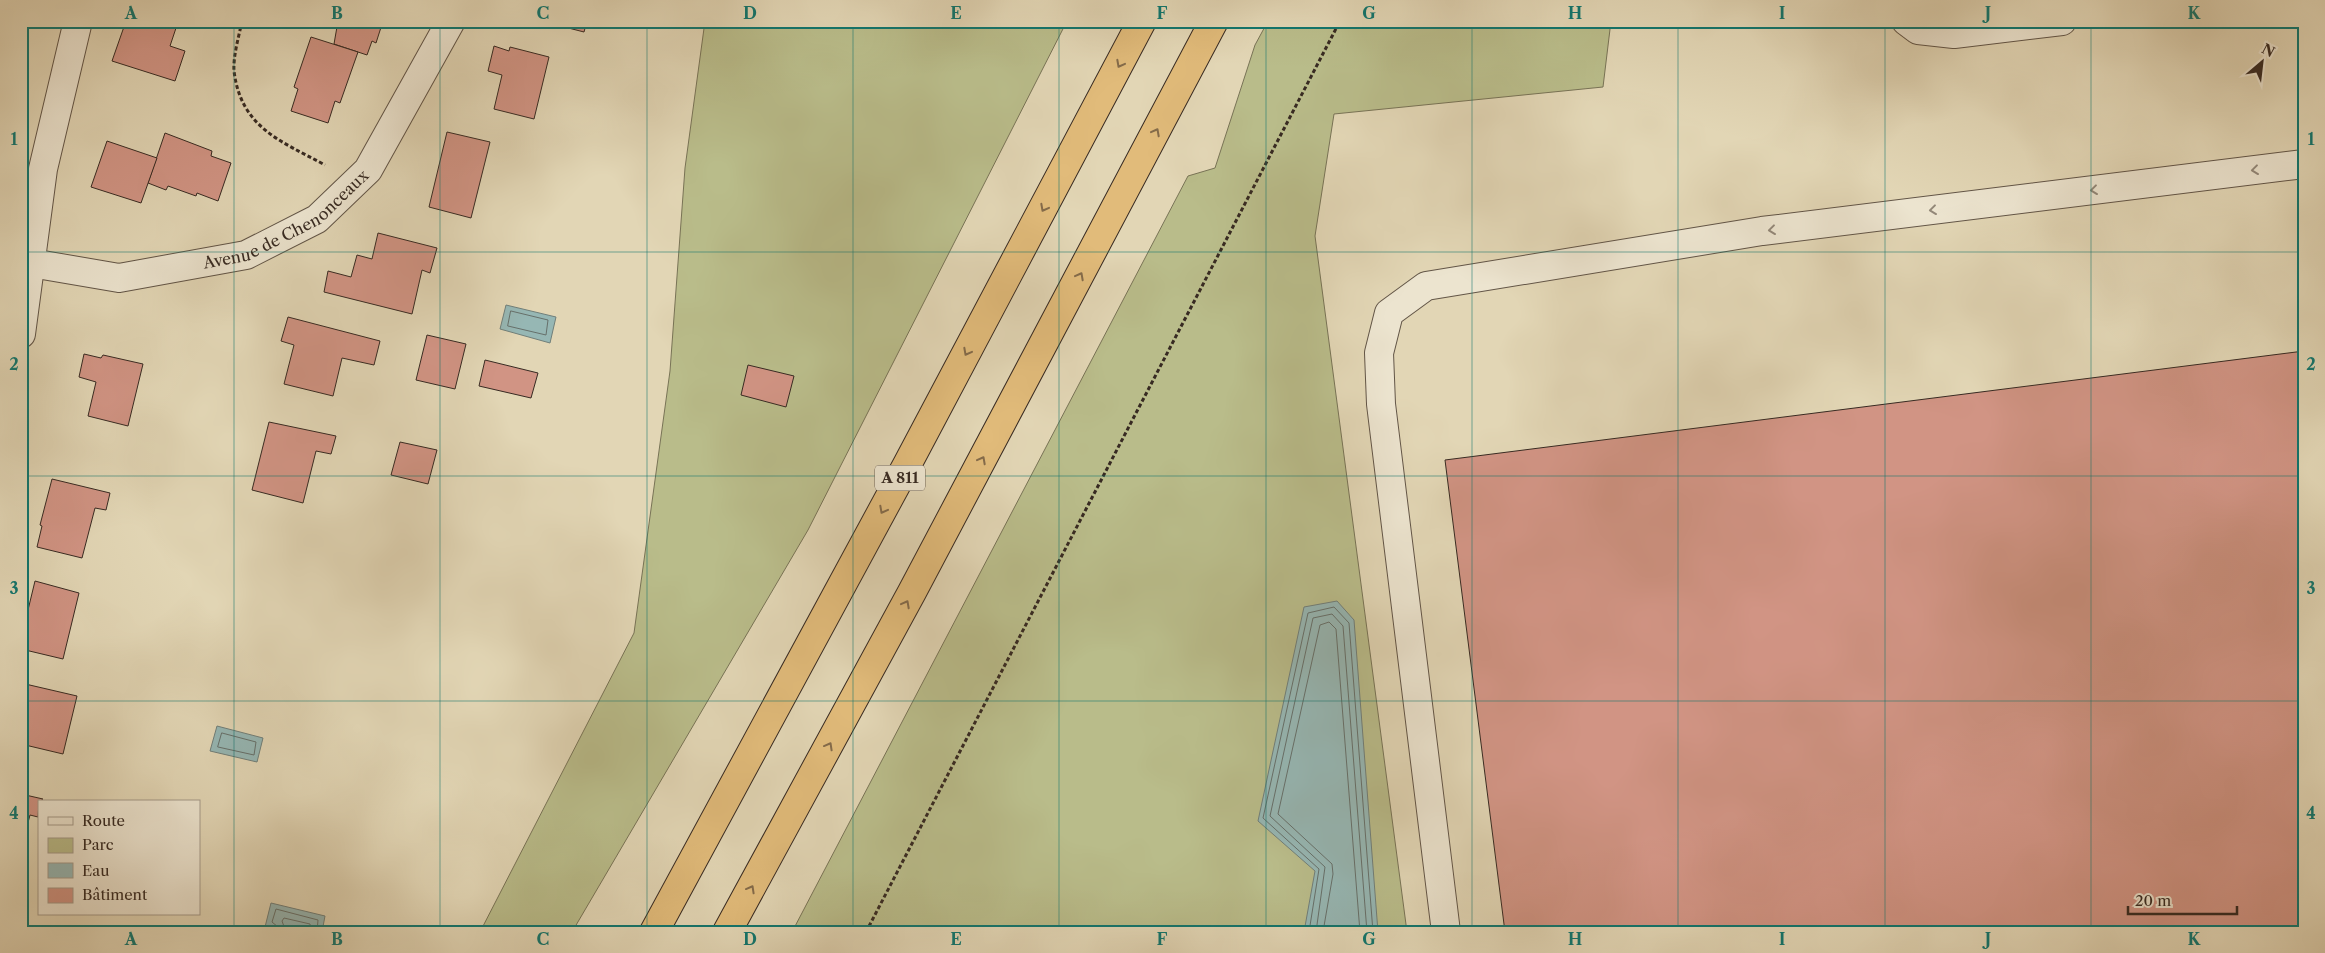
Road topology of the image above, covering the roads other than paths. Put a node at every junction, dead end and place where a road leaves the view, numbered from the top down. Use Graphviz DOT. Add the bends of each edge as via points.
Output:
graph roads {
  1 [pos="78,21"];
  2 [pos="451,21"];
  3 [pos="1142,21"];
  4 [pos="1214,21"];
  5 [pos="1906,21"];
  6 [pos="2062,21"];
  7 [pos="2304,164"];
  8 [pos="31,263"];
  9 [pos="21,334"];
  10 [pos="654,932"];
  11 [pos="727,932"];
  12 [pos="1446,932"];
  1 -- 8 [label="street" via="43,169"];
  2 -- 8 [label="street, Avenue de Chenonceaux" via="368,170 317,220 246,255 119,278"];
  3 -- 10 [label="highway, A 811, one-way"];
  11 -- 4 [label="highway, one-way" via="917,583"];
  5 -- 6 [label="street" via="1918,30 1954,34"];
  7 -- 12 [label="street, one-way" via="1705,240 1426,286 1390,313 1379,353 1381,404"];
  8 -- 9 [label="street"];
}
